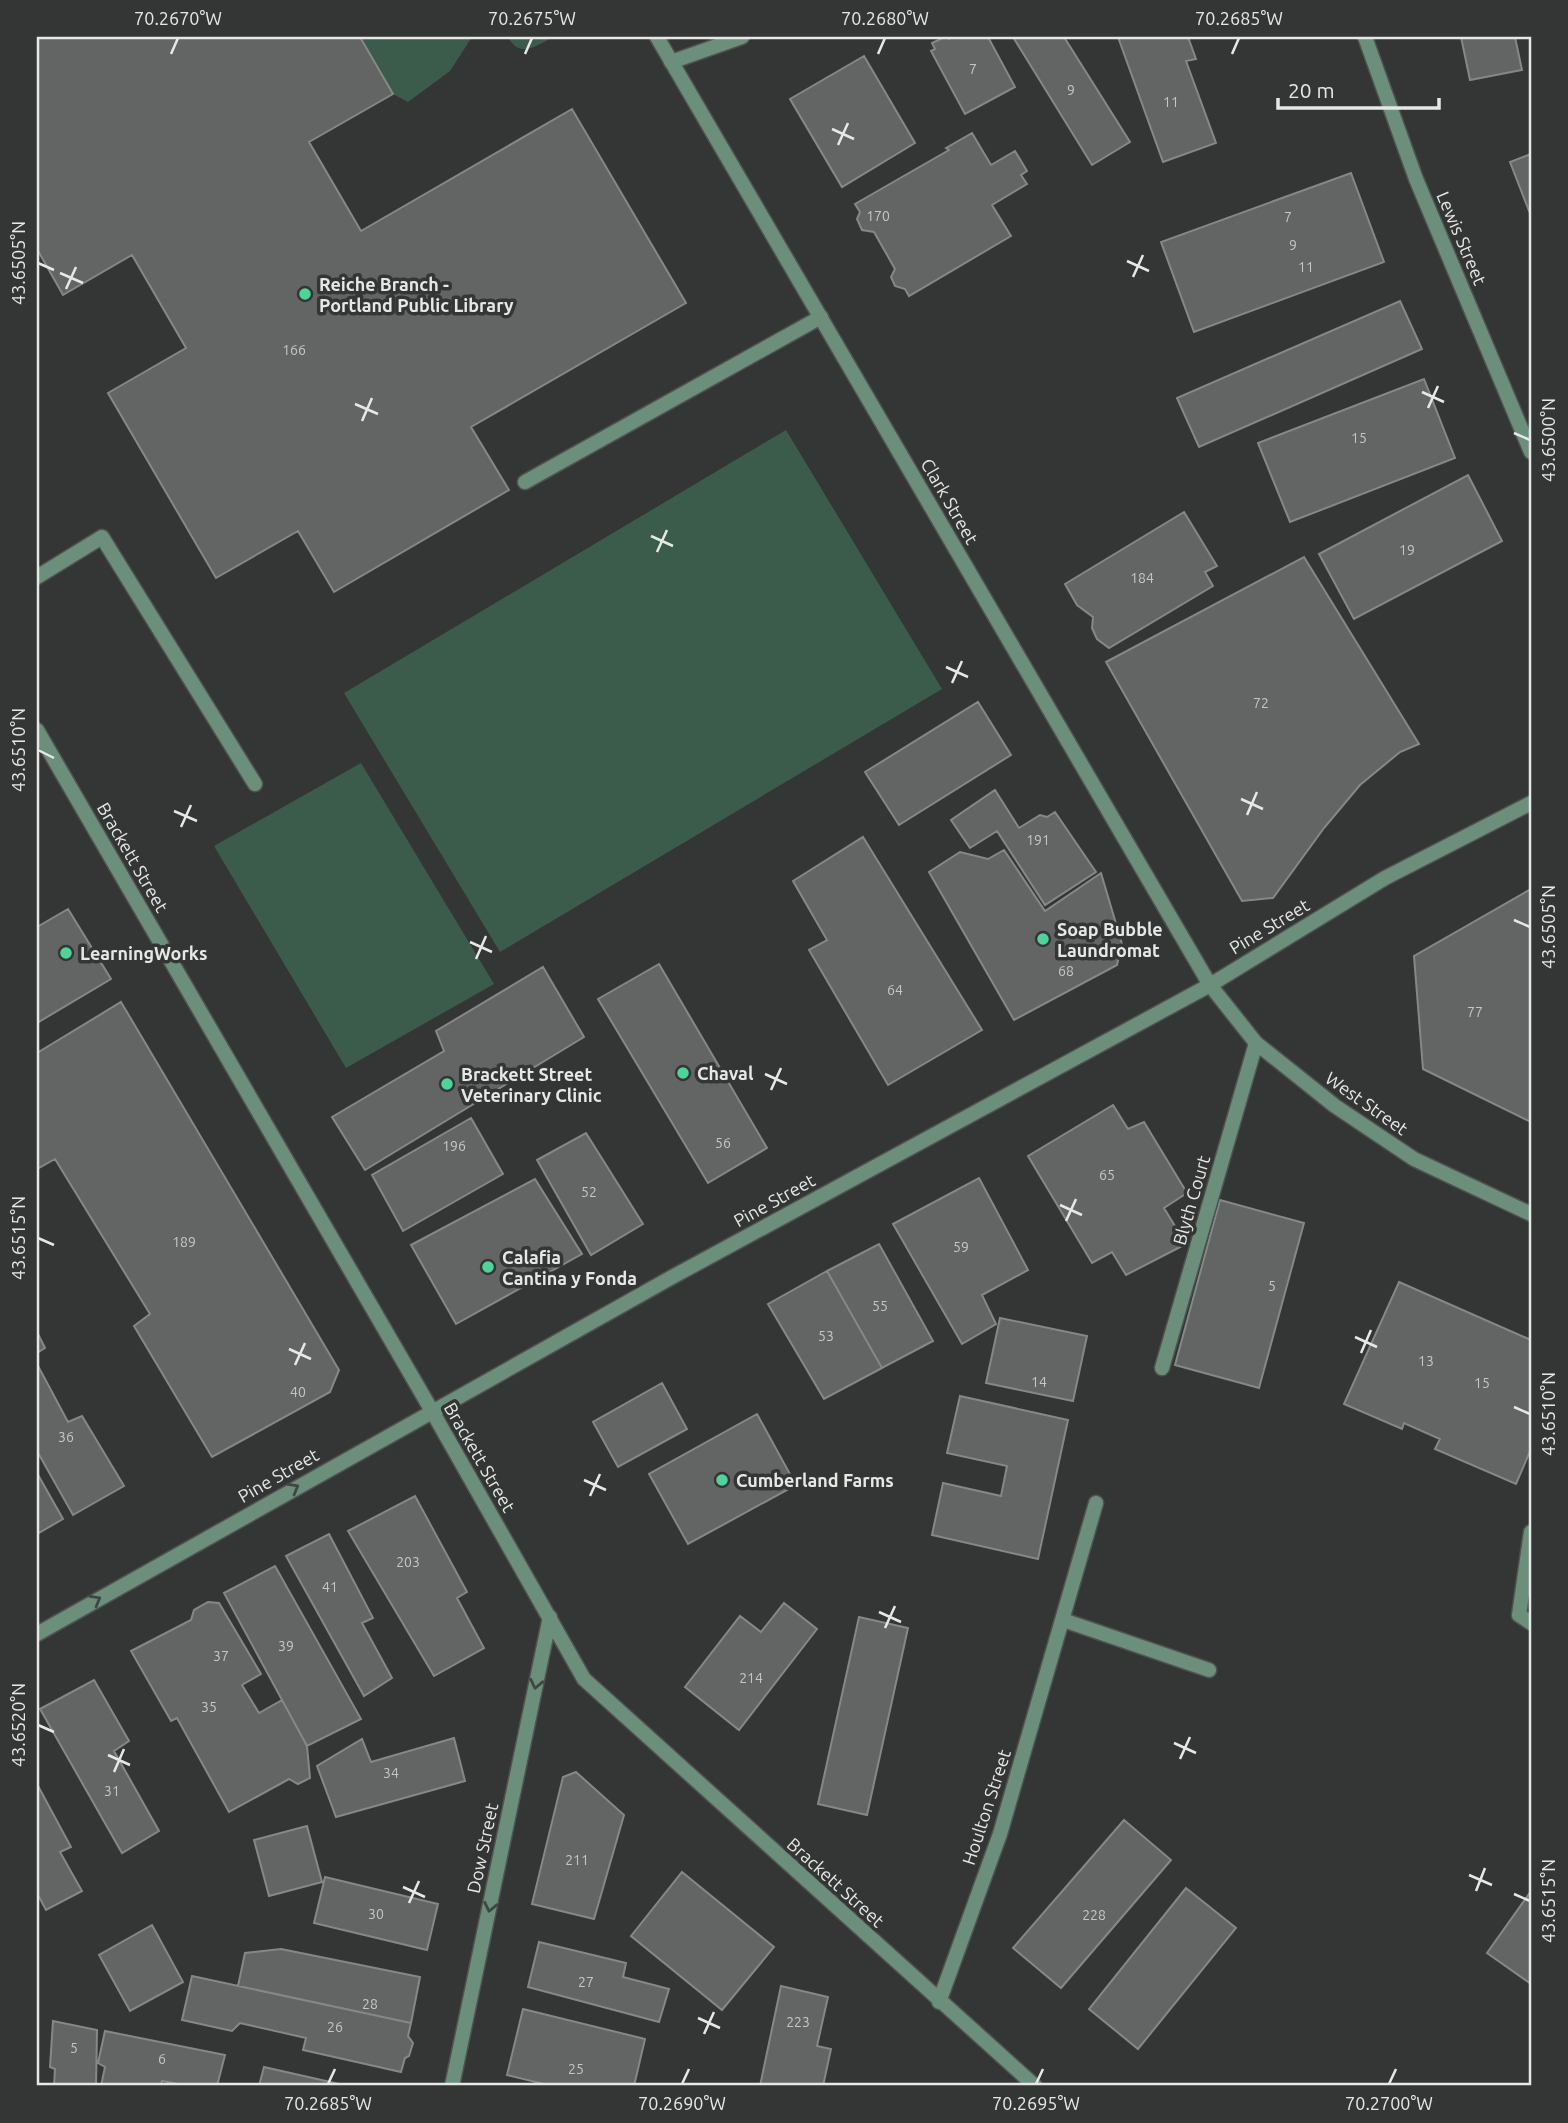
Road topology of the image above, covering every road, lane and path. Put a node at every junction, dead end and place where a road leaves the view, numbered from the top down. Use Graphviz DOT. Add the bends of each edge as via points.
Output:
graph roads {
  1 [pos="657,37"];
  2 [pos="742,37"];
  3 [pos="1365,37"];
  4 [pos="671,62"];
  5 [pos="821,317"];
  6 [pos="1531,452"];
  7 [pos="525,482"];
  8 [pos="37,577"];
  9 [pos="37,730"];
  10 [pos="255,784"];
  11 [pos="1531,803"];
  12 [pos="1210,985"];
  13 [pos="1256,1043"];
  14 [pos="1531,1214"];
  15 [pos="1162,1368"];
  16 [pos="432,1410"];
  17 [pos="1096,1503"];
  18 [pos="1531,1532"];
  19 [pos="550,1617"];
  20 [pos="1062,1620"];
  21 [pos="1531,1623"];
  22 [pos="37,1634"];
  23 [pos="1209,1670"];
  24 [pos="939,2002"];
  25 [pos="452,2086"];
  26 [pos="1035,2086"];
  1 -- 4 [label="street, Clark Street"];
  2 -- 4 [label="street"];
  3 -- 6 [label="street, Lewis Street" via="1416,179"];
  4 -- 5 [label="street, Clark Street"];
  5 -- 7 [label="street"];
  5 -- 12 [label="street, Clark Street"];
  8 -- 10 [label="street" via="102,537"];
  9 -- 16 [label="street, Brackett Street"];
  11 -- 12 [label="street, Pine Street" via="1385,878"];
  12 -- 13 [label="street, West Street"];
  12 -- 16 [label="street, Pine Street"];
  13 -- 14 [label="street, West Street" via="1335,1106 1414,1159"];
  13 -- 15 [label="street, Blyth Court"];
  16 -- 19 [label="street, Brackett Street"];
  22 -- 16 [label="street, Pine Street, one-way"];
  17 -- 20 [label="street, Houlton Street"];
  18 -- 21 [label="street" via="1519,1615"];
  19 -- 24 [label="street, Brackett Street" via="584,1679"];
  19 -- 25 [label="street, Dow Street, one-way"];
  20 -- 23 [label="street"];
  20 -- 24 [label="street, Houlton Street" via="1000,1834"];
  24 -- 26 [label="street, Brackett Street"];
}
